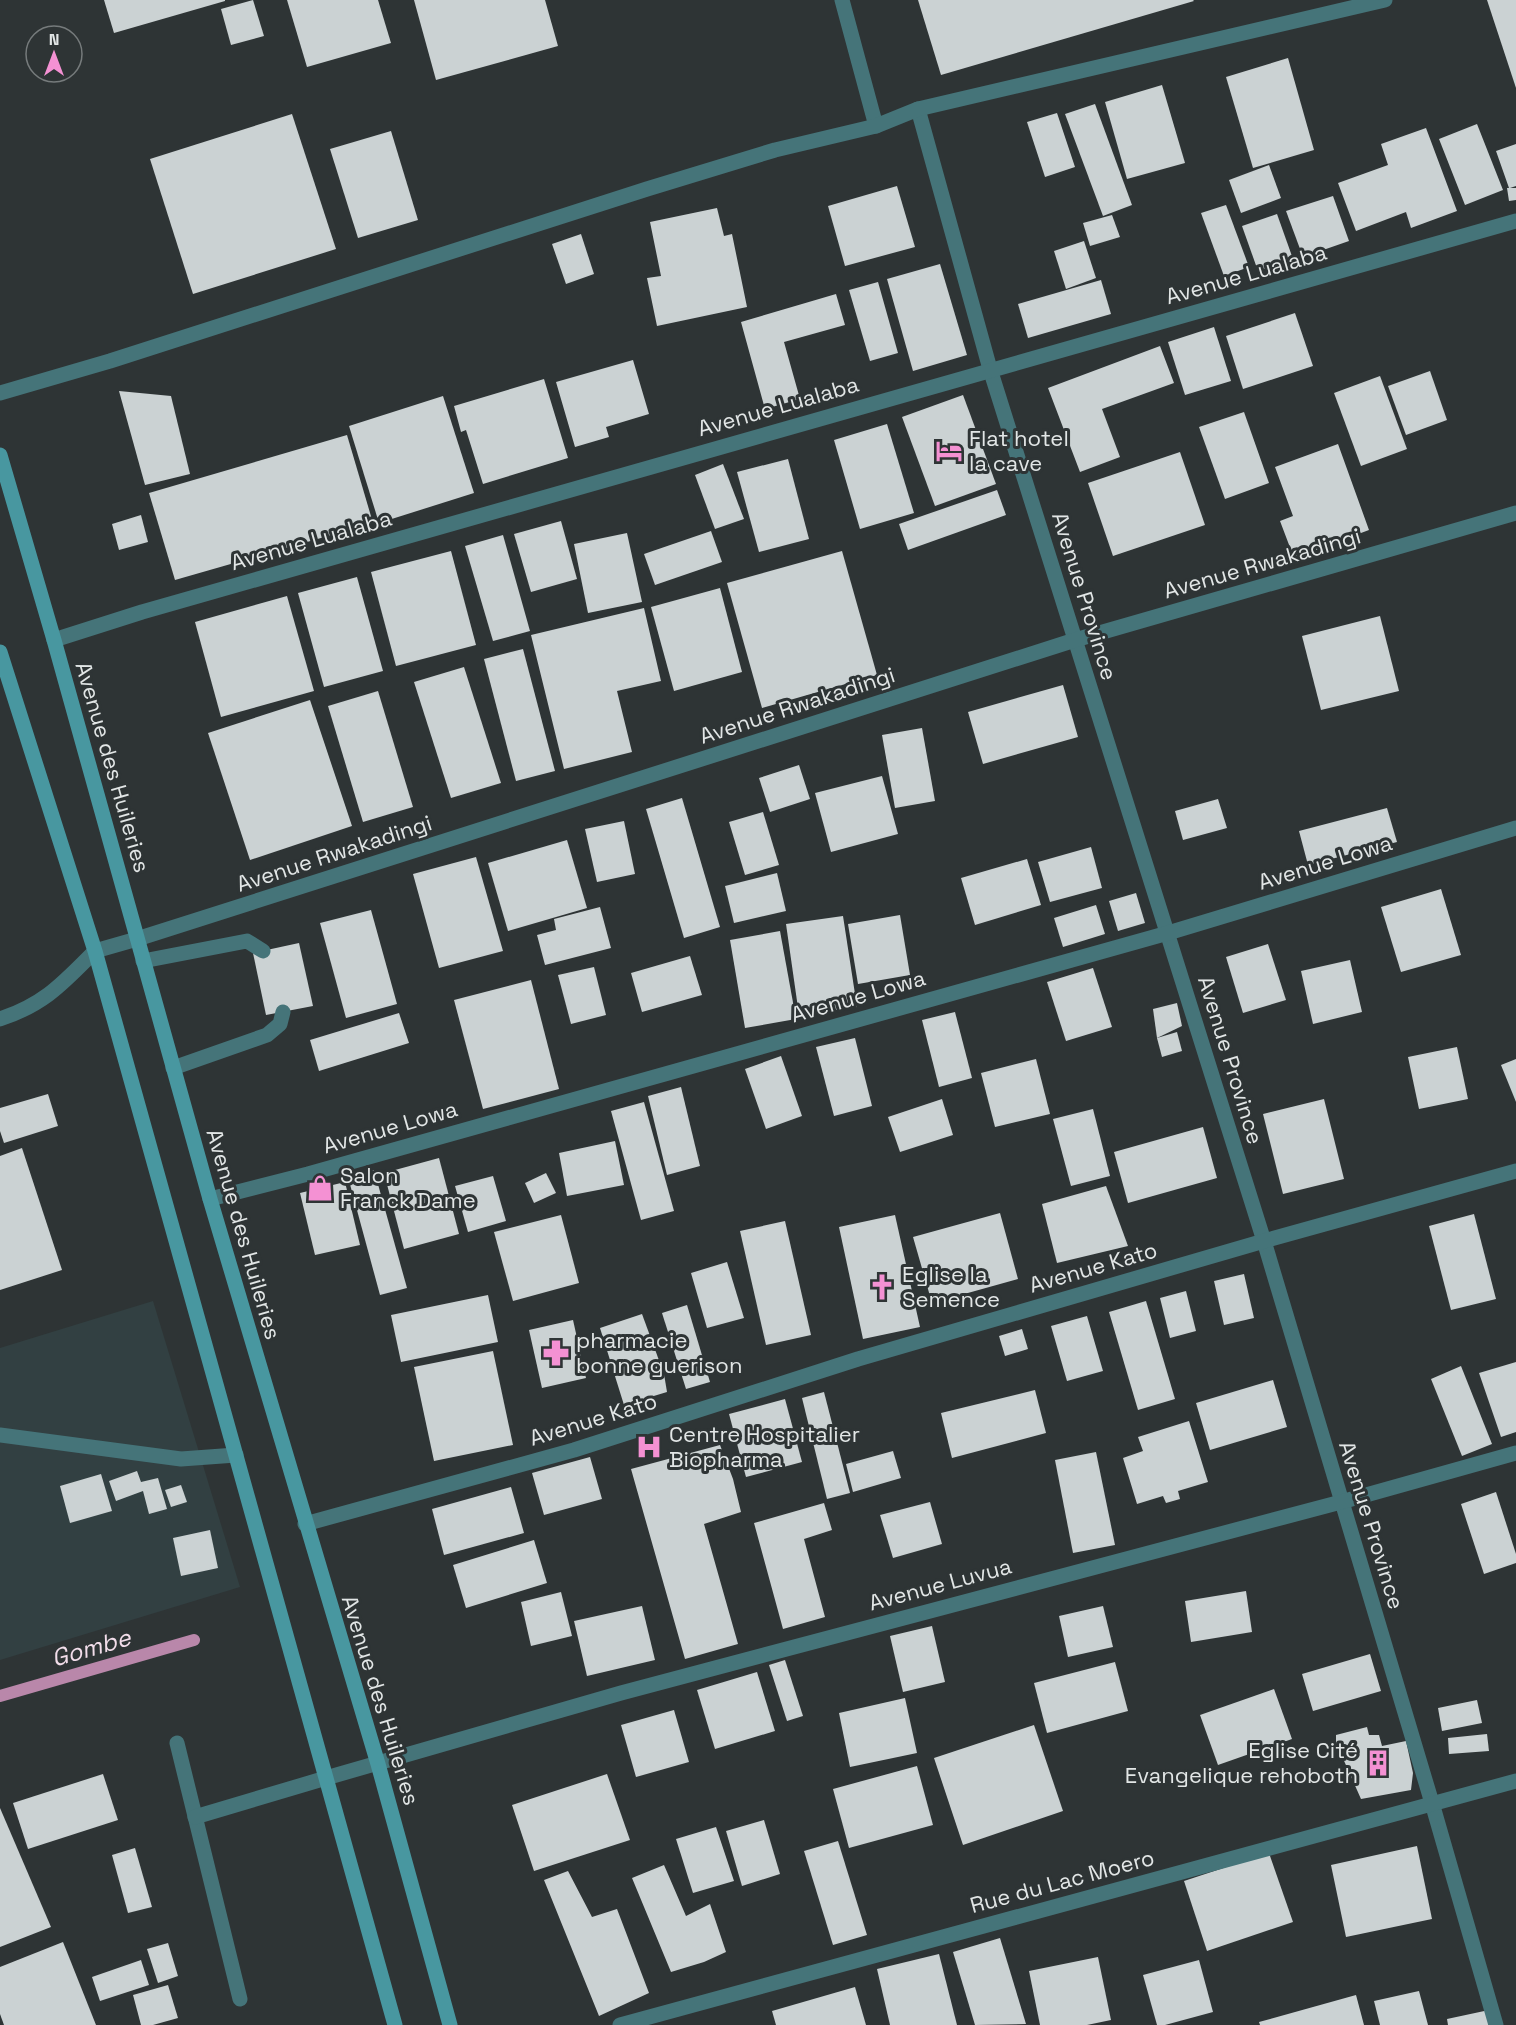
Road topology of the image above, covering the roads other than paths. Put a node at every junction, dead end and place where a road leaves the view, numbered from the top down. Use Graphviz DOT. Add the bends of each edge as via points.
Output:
graph roads {
  1 [pos="842,0"];
  2 [pos="1385,0"];
  3 [pos="918,110"];
  4 [pos="876,126"];
  5 [pos="1516,221"];
  6 [pos="990,369"];
  7 [pos="0,393"];
  8 [pos="0,455"];
  9 [pos="1516,513"];
  10 [pos="54,640"];
  11 [pos="1075,640"];
  12 [pos="0,652"];
  13 [pos="1516,828"];
  14 [pos="1168,933"];
  15 [pos="137,939"];
  16 [pos="95,951"];
  17 [pos="263,951"];
  18 [pos="143,961"];
  19 [pos="283,1012"];
  20 [pos="0,1019"];
  21 [pos="173,1068"];
  22 [pos="1516,1171"];
  23 [pos="210,1199"];
  24 [pos="1264,1241"];
  25 [pos="0,1435"];
  26 [pos="1516,1453"];
  27 [pos="236,1455"];
  28 [pos="1341,1502"];
  29 [pos="304,1524"];
  30 [pos="177,1743"];
  31 [pos="378,1764"];
  32 [pos="326,1778"];
  33 [pos="1516,1781"];
  34 [pos="1432,1803"];
  35 [pos="195,1817"];
  36 [pos="240,1999"];
  37 [pos="395,2025"];
  38 [pos="450,2025"];
  39 [pos="620,2025"];
  40 [pos="1496,2025"];
  1 -- 4 [label="street"];
  2 -- 3 [label="street"];
  3 -- 4 [label="street"];
  3 -- 6 [label="street, Avenue Province"];
  4 -- 7 [label="street" via="775,150"];
  5 -- 6 [label="street, Avenue Lualaba"];
  6 -- 10 [label="street, Avenue Lualaba" via="164,605"];
  6 -- 11 [label="street, Avenue Province"];
  8 -- 10 [label="main road, Avenue des Huileries"];
  9 -- 11 [label="street, Avenue Rwakadingi"];
  10 -- 15 [label="main road, Avenue des Huileries"];
  11 -- 14 [label="street, Avenue Province"];
  11 -- 15 [label="street, Avenue Rwakadingi"];
  12 -- 16 [label="main road"];
  13 -- 14 [label="street, Avenue Lowa"];
  14 -- 23 [label="street, Avenue Lowa"];
  14 -- 24 [label="street, Avenue Province"];
  15 -- 16 [label="street, Avenue Rwakadingi"];
  15 -- 18 [label="main road, Avenue des Huileries"];
  16 -- 20 [label="street" via="53,992 33,1006"];
  16 -- 27 [label="main road"];
  17 -- 18 [label="street" via="247,941"];
  18 -- 21 [label="main road, Avenue des Huileries"];
  19 -- 21 [label="street" via="280,1024 267,1035"];
  21 -- 23 [label="main road, Avenue des Huileries"];
  22 -- 24 [label="street, Avenue Kato"];
  23 -- 29 [label="main road, Avenue des Huileries"];
  24 -- 28 [label="street, Avenue Province"];
  24 -- 29 [label="street, Avenue Kato" via="858,1359 574,1450"];
  25 -- 27 [label="street" via="182,1460"];
  26 -- 28 [label="street, Avenue Luvua"];
  27 -- 32 [label="main road"];
  28 -- 31 [label="street, Avenue Luvua" via="621,1693"];
  28 -- 34 [label="street, Avenue Province"];
  29 -- 31 [label="main road, Avenue des Huileries"];
  30 -- 35 [label="street"];
  31 -- 32 [label="street, Avenue Luvua"];
  31 -- 38 [label="main road, Avenue des Huileries"];
  32 -- 35 [label="street, Avenue Luvua"];
  32 -- 37 [label="main road"];
  33 -- 34 [label="street, Rue du Lac Moero"];
  34 -- 39 [label="street, Rue du Lac Moero"];
  34 -- 40 [label="street, Avenue Province"];
  35 -- 36 [label="street"];
}
